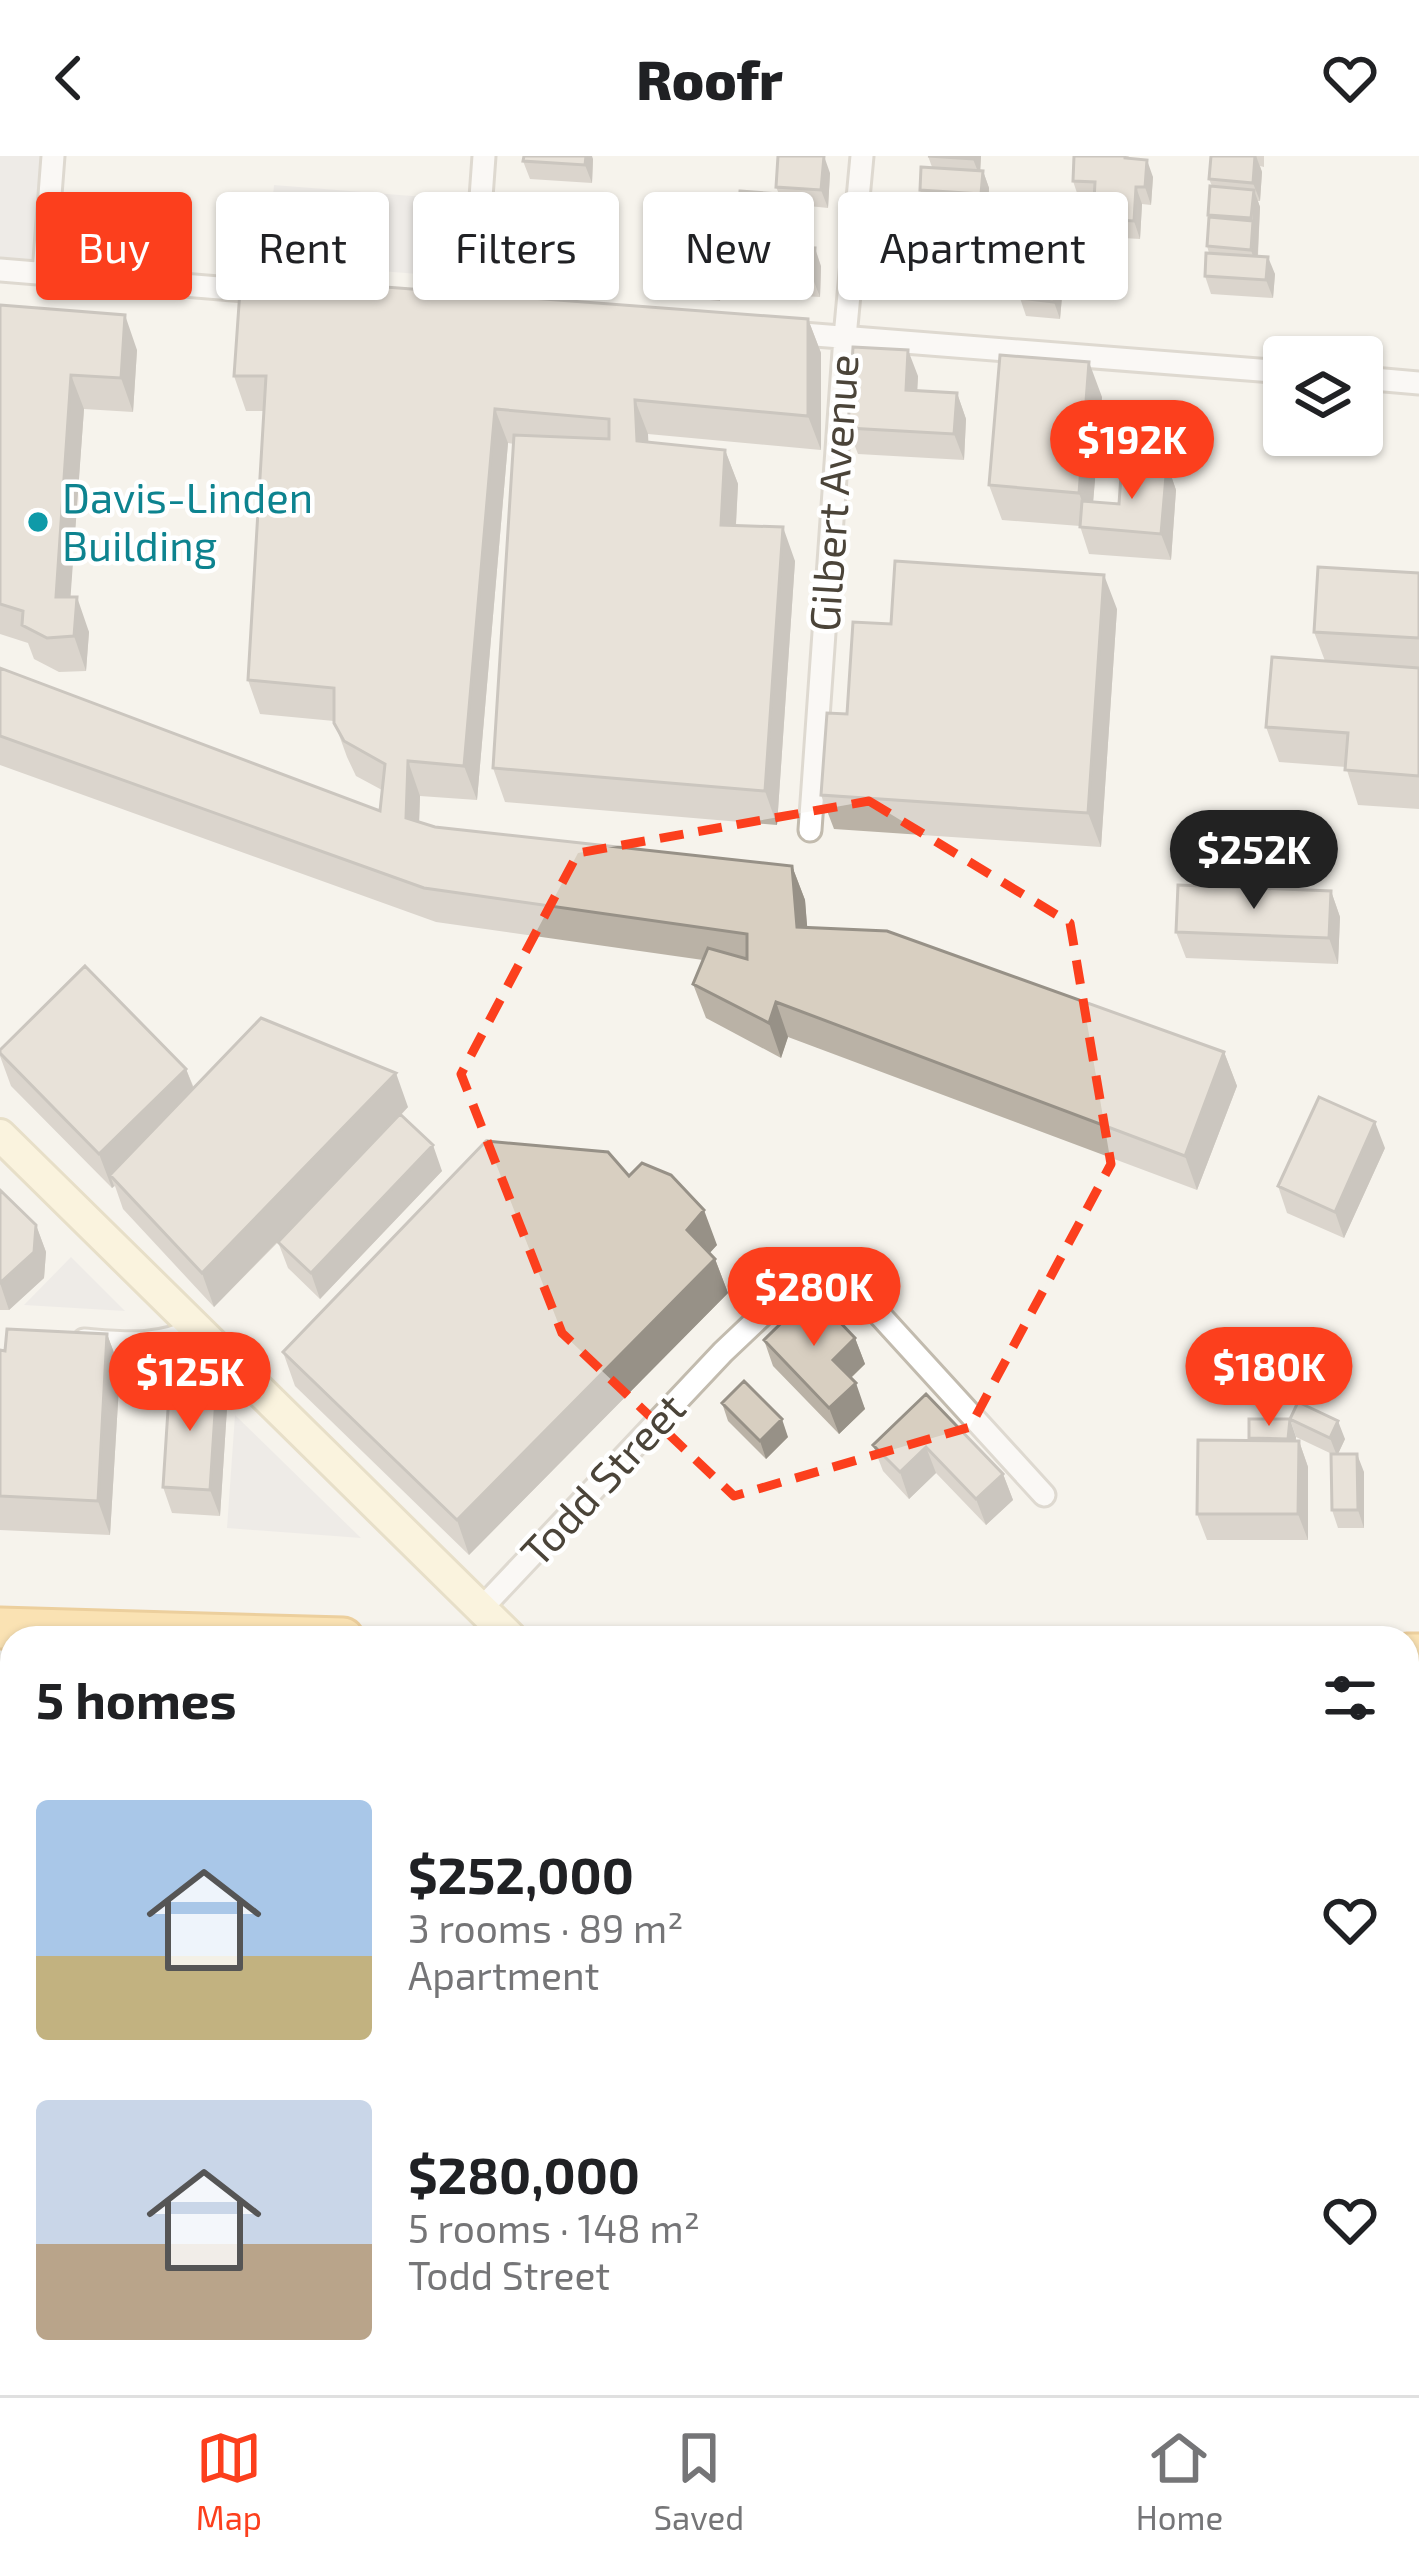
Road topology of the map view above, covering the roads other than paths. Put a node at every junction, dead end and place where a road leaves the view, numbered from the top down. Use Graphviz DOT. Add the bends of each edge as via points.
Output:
graph roads {
  1 [pos="53,156"];
  2 [pos="484,156"];
  3 [pos="862,156"];
  4 [pos="50,192"];
  5 [pos="0,270"];
  6 [pos="36,272"];
  7 [pos="496,310"];
  8 [pos="776,332"];
  9 [pos="844,337"];
  10 [pos="1263,370"];
  11 [pos="1383,380"];
  12 [pos="1419,383"];
  13 [pos="809,830"];
  14 [pos="0,1136"];
  15 [pos="195,1328"];
  16 [pos="69,1340"];
  17 [pos="1044,1495"];
  18 [pos="481,1609"];
  19 [pos="0,1613"];
  20 [pos="132,1626"];
  21 [pos="499,1626"];
  1 -- 4 [label="street"];
  2 -- 7 [label="street" via="461,307"];
  3 -- 9 [label="street, Gilbert Avenue"];
  5 -- 6 [label="street"];
  8 -- 9 [label="street"];
  9 -- 10 [label="street"];
  9 -- 13 [label="street, Gilbert Avenue"];
  11 -- 12 [label="street"];
  14 -- 15 [label="main road"];
  15 -- 16 [label="street" via="139,1344"];
  15 -- 18 [label="main road"];
  17 -- 18 [label="street, Todd Street" via="877,1312 835,1289 799,1286 723,1352"];
  18 -- 21 [label="main road"];
  19 -- 20 [label="highway"];
}
